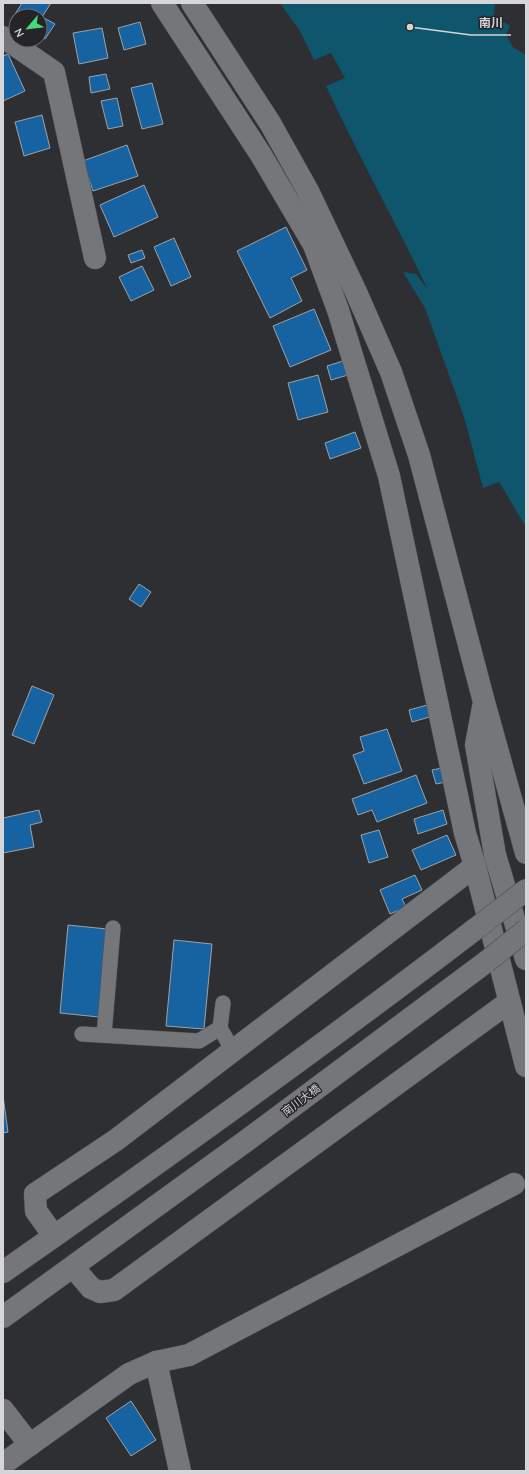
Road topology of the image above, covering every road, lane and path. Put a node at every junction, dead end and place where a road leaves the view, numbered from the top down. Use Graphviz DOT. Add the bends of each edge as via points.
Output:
graph roads {
  1 [pos="162,3"];
  2 [pos="192,3"];
  3 [pos="3,37"];
  4 [pos="95,258"];
  5 [pos="484,702"];
  6 [pos="526,853"];
  7 [pos="475,866"];
  8 [pos="526,890"];
  9 [pos="113,928"];
  10 [pos="526,930"];
  11 [pos="526,958"];
  12 [pos="509,1002"];
  13 [pos="223,1003"];
  14 [pos="220,1028"];
  15 [pos="82,1034"];
  16 [pos="104,1035"];
  17 [pos="233,1050"];
  18 [pos="526,1066"];
  19 [pos="514,1184"];
  20 [pos="54,1236"];
  21 [pos="73,1267"];
  22 [pos="3,1272"];
  23 [pos="3,1316"];
  24 [pos="156,1362"];
  25 [pos="3,1410"];
  26 [pos="30,1446"];
  27 [pos="3,1464"];
  28 [pos="180,1471"];
  1 -- 7 [label="street" via="261,155 314,245 338,310 389,476 465,833"];
  2 -- 5 [label="street" via="270,123 308,192 391,372 419,455"];
  3 -- 4 [label="street" via="54,72"];
  5 -- 6 [label="street"];
  5 -- 11 [label="street" via="476,745 495,855"];
  7 -- 12 [label="street"];
  7 -- 17 [label="street"];
  8 -- 20 [label="street, bridge" via="366,1012"];
  9 -- 16 [label="lane"];
  10 -- 21 [label="street, 南川大橋, bridge" via="246,1141"];
  12 -- 18 [label="street"];
  12 -- 21 [label="street" via="114,1290 100,1292 91,1288"];
  13 -- 14 [label="lane"];
  14 -- 16 [label="lane" via="199,1041"];
  14 -- 17 [label="lane"];
  15 -- 16 [label="lane"];
  17 -- 20 [label="street" via="116,1140 35,1194 36,1211"];
  19 -- 24 [label="street" via="189,1355"];
  20 -- 22 [label="street"];
  21 -- 23 [label="street, 南川大橋"];
  24 -- 26 [label="street" via="128,1374"];
  24 -- 28 [label="street"];
  25 -- 26 [label="street"];
  26 -- 27 [label="street"];
}
